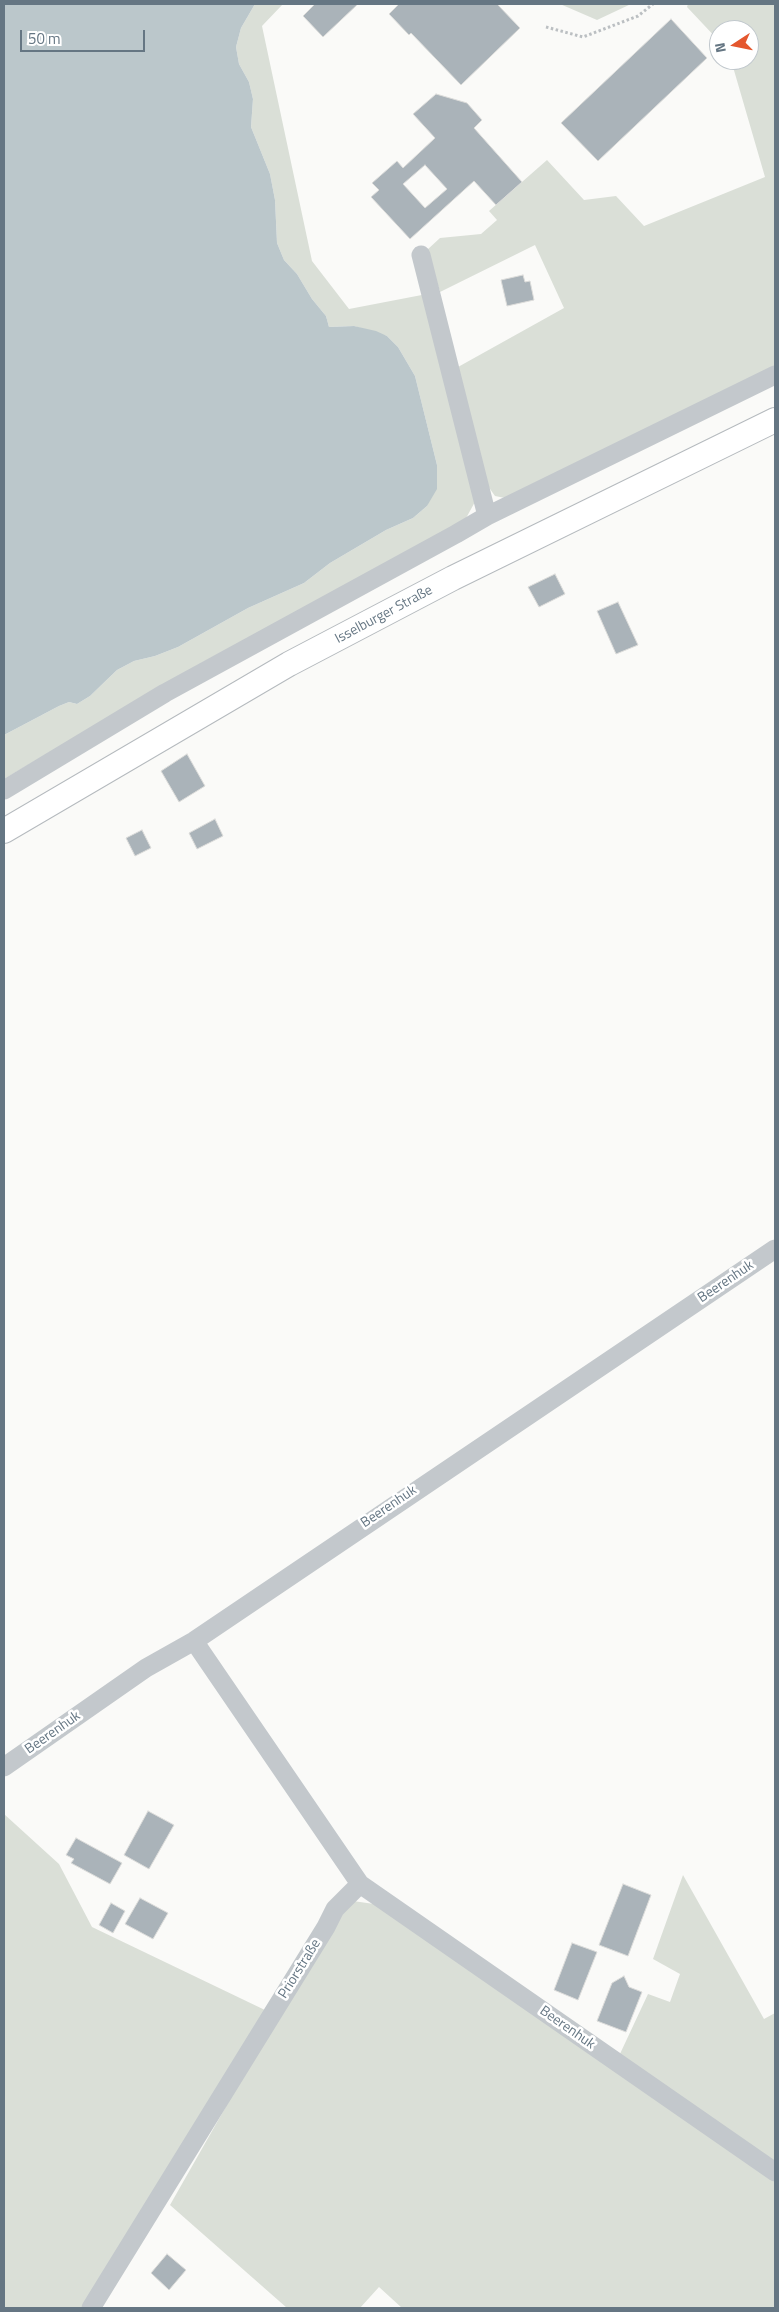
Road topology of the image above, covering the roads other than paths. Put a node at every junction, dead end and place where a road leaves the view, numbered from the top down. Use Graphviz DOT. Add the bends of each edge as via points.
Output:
graph roads {
  1 [pos="421,255"];
  2 [pos="775,375"];
  3 [pos="775,420"];
  4 [pos="487,516"];
  5 [pos="4,790"];
  6 [pos="4,831"];
  7 [pos="775,1249"];
  8 [pos="194,1641"];
  9 [pos="4,1767"];
  10 [pos="360,1884"];
  11 [pos="775,2172"];
  12 [pos="91,2308"];
  1 -- 4 [label="street"];
  2 -- 4 [label="street"];
  3 -- 6 [label="main road, Isselburger Straße" via="452,578 290,664"];
  4 -- 5 [label="street" via="165,693"];
  7 -- 8 [label="street, Beerenhuk"];
  8 -- 9 [label="street, Beerenhuk" via="146,1668"];
  8 -- 10 [label="street"];
  10 -- 11 [label="street, Beerenhuk"];
  10 -- 12 [label="street, Priorstraße" via="334,1909 326,1927"];
}
